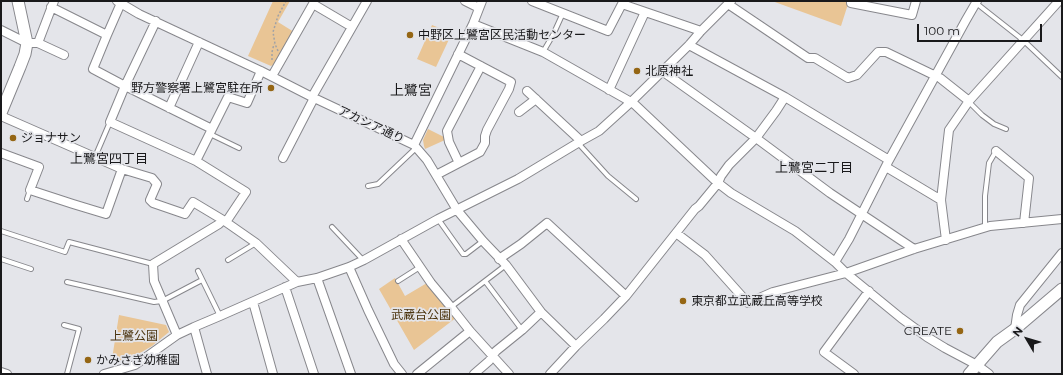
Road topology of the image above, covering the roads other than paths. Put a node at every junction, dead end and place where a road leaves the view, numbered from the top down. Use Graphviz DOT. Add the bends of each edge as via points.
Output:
graph roads {
  1 [pos="18,1"];
  2 [pos="367,1"];
  3 [pos="465,1"];
  4 [pos="532,1"];
  5 [pos="851,1"];
  6 [pos="916,1"];
  7 [pos="1059,1"];
  8 [pos="977,2"];
  9 [pos="124,3"];
  10 [pos="730,3"];
  11 [pos="53,4"];
  12 [pos="481,4"];
  13 [pos="645,12"];
  14 [pos="563,13"];
  15 [pos="156,21"];
  16 [pos="473,24"];
  17 [pos="352,27"];
  18 [pos="1,30"];
  19 [pos="701,31"];
  20 [pos="106,35"];
  21 [pos="1023,40"];
  22 [pos="199,42"];
  23 [pos="27,43"];
  24 [pos="38,43"];
  25 [pos="689,44"];
  26 [pos="543,52"];
  27 [pos="458,54"];
  28 [pos="64,55"];
  29 [pos="481,66"];
  30 [pos="261,71"];
  31 [pos="662,71"];
  32 [pos="272,76"];
  33 [pos="935,76"];
  34 [pos="1062,78"];
  35 [pos="125,86"];
  36 [pos="609,90"];
  37 [pos="527,91"];
  38 [pos="785,96"];
  39 [pos="313,98"];
  40 [pos="536,99"];
  41 [pos="631,101"];
  42 [pos="969,101"];
  43 [pos="169,108"];
  44 [pos="519,112"];
  45 [pos="1,113"];
  46 [pos="1,116"];
  47 [pos="110,122"];
  48 [pos="1006,129"];
  49 [pos="211,132"];
  50 [pos="756,138"];
  51 [pos="580,142"];
  52 [pos="416,146"];
  53 [pos="240,148"];
  54 [pos="996,151"];
  55 [pos="1,153"];
  56 [pos="95,157"];
  57 [pos="283,158"];
  58 [pos="196,161"];
  59 [pos="459,163"];
  60 [pos="888,163"];
  61 [pos="122,169"];
  62 [pos="436,175"];
  63 [pos="718,183"];
  64 [pos="368,186"];
  65 [pos="30,190"];
  66 [pos="636,198"];
  67 [pos="28,199"];
  68 [pos="941,200"];
  69 [pos="457,210"];
  70 [pos="862,214"];
  71 [pos="438,219"];
  72 [pos="1062,219"];
  73 [pos="224,221"];
  74 [pos="1024,223"];
  75 [pos="985,227"];
  76 [pos="332,228"];
  77 [pos="1,231"];
  78 [pos="676,233"];
  79 [pos="401,239"];
  80 [pos="946,240"];
  81 [pos="483,241"];
  82 [pos="256,243"];
  83 [pos="914,249"];
  84 [pos="1062,252"];
  85 [pos="1,259"];
  86 [pos="499,259"];
  87 [pos="228,260"];
  88 [pos="364,260"];
  89 [pos="834,262"];
  90 [pos="152,264"];
  91 [pos="506,266"];
  92 [pos="349,267"];
  93 [pos="420,267"];
  94 [pos="31,269"];
  95 [pos="198,271"];
  96 [pos="846,273"];
  97 [pos="317,278"];
  98 [pos="202,280"];
  99 [pos="398,281"];
  100 [pos="484,281"];
  101 [pos="67,282"];
  102 [pos="297,282"];
  103 [pos="284,287"];
  104 [pos="1062,289"];
  105 [pos="869,291"];
  106 [pos="626,296"];
  107 [pos="162,301"];
  108 [pos="253,302"];
  109 [pos="452,307"];
  110 [pos="541,312"];
  111 [pos="220,316"];
  112 [pos="64,325"];
  113 [pos="194,327"];
  114 [pos="1015,329"];
  115 [pos="522,330"];
  116 [pos="470,331"];
  117 [pos="177,335"];
  118 [pos="576,346"];
  119 [pos="492,356"];
  120 [pos="977,365"];
  121 [pos="1,372"];
  122 [pos="7,374"];
  123 [pos="67,374"];
  124 [pos="104,374"];
  125 [pos="207,374"];
  126 [pos="273,374"];
  127 [pos="314,374"];
  128 [pos="352,374"];
  129 [pos="402,374"];
  130 [pos="417,374"];
  131 [pos="474,374"];
  132 [pos="509,374"];
  133 [pos="550,374"];
  134 [pos="854,374"];
  135 [pos="969,374"];
  136 [pos="989,374"];
  1 -- 23 [label="main road"];
  2 -- 17 [label="street"];
  3 -- 12 [label="street"];
  4 -- 14 [label="street"];
  5 -- 6 [label="street" via="912,15"];
  7 -- 21 [label="street"];
  8 -- 21 [label="lane"];
  8 -- 33 [label="street"];
  9 -- 15 [label="street, アカシア通り"];
  9 -- 20 [label="street"];
  10 -- 19 [label="street"];
  10 -- 33 [label="street" via="808,58 815,58 848,78 857,75 878,52 886,52"];
  11 -- 20 [label="street"];
  11 -- 24 [label="street"];
  12 -- 16 [label="street"];
  13 -- 14 [label="street" via="622,4 608,31"];
  13 -- 19 [label="street"];
  13 -- 36 [label="street"];
  14 -- 26 [label="lane"];
  15 -- 22 [label="street, アカシア通り"];
  15 -- 35 [label="street"];
  16 -- 26 [label="street"];
  16 -- 27 [label="street"];
  17 -- 32 [label="street" via="314,4"];
  17 -- 39 [label="street"];
  18 -- 23 [label="street"];
  19 -- 25 [label="street"];
  20 -- 35 [label="street" via="93,69"];
  21 -- 34 [label="lane"];
  21 -- 42 [label="street"];
  22 -- 30 [label="street, アカシア通り"];
  22 -- 43 [label="street"];
  23 -- 24 [label="street"];
  23 -- 45 [label="main road" via="20,68"];
  24 -- 28 [label="street"];
  25 -- 31 [label="street"];
  25 -- 38 [label="street"];
  26 -- 36 [label="street"];
  27 -- 29 [label="street"];
  27 -- 52 [label="street"];
  29 -- 59 [label="street" via="447,131"];
  29 -- 59 [label="street" via="511,82 487,130 483,148"];
  30 -- 32 [label="street, アカシア通り"];
  30 -- 49 [label="street" via="247,103 228,97"];
  31 -- 41 [label="street"];
  31 -- 50 [label="street"];
  32 -- 39 [label="street, アカシア通り"];
  33 -- 42 [label="street"];
  33 -- 60 [label="street"];
  35 -- 43 [label="street"];
  35 -- 47 [label="street"];
  36 -- 41 [label="street"];
  37 -- 40 [label="street"];
  38 -- 50 [label="street"];
  38 -- 60 [label="street"];
  39 -- 52 [label="street, アカシア通り"];
  39 -- 57 [label="street"];
  40 -- 44 [label="street"];
  40 -- 51 [label="street"];
  41 -- 51 [label="street" via="599,130"];
  41 -- 63 [label="street"];
  42 -- 48 [label="lane" via="994,124"];
  42 -- 68 [label="street" via="949,130"];
  43 -- 49 [label="street"];
  46 -- 56 [label="street"];
  47 -- 56 [label="lane"];
  47 -- 58 [label="street"];
  49 -- 53 [label="lane"];
  49 -- 58 [label="street"];
  50 -- 63 [label="street" via="729,165"];
  50 -- 70 [label="street"];
  51 -- 66 [label="lane" via="608,176"];
  51 -- 69 [label="street" via="518,179"];
  52 -- 62 [label="street, アカシア通り"];
  52 -- 64 [label="lane" via="378,184"];
  54 -- 74 [label="street" via="1029,178"];
  54 -- 75 [label="lane" via="989,162"];
  55 -- 65 [label="street" via="39,166"];
  56 -- 61 [label="street"];
  58 -- 73 [label="street" via="246,192"];
  59 -- 62 [label="street"];
  60 -- 68 [label="street"];
  60 -- 70 [label="street"];
  61 -- 65 [label="street" via="106,214"];
  61 -- 73 [label="street" via="152,178 157,184 150,200 153,203 185,214 193,202"];
  62 -- 69 [label="street, アカシア通り"];
  63 -- 78 [label="street"];
  63 -- 89 [label="street" via="730,193 795,231"];
  65 -- 67 [label="lane"];
  68 -- 80 [label="street"];
  69 -- 71 [label="street"];
  69 -- 81 [label="street, アカシア通り"];
  70 -- 83 [label="street"];
  70 -- 89 [label="street" via="850,239"];
  71 -- 79 [label="street"];
  71 -- 81 [label="lane" via="463,254"];
  72 -- 74 [label="street"];
  73 -- 82 [label="street"];
  73 -- 90 [label="street"];
  74 -- 75 [label="street"];
  75 -- 80 [label="street"];
  76 -- 88 [label="lane"];
  77 -- 90 [label="lane" via="65,252 69,242"];
  78 -- 96 [label="street" via="704,255 748,302 773,292"];
  78 -- 106 [label="street"];
  79 -- 88 [label="street"];
  79 -- 93 [label="street"];
  80 -- 83 [label="street"];
  81 -- 86 [label="street, アカシア通り"];
  82 -- 87 [label="lane"];
  82 -- 102 [label="street"];
  83 -- 96 [label="street"];
  84 -- 114 [label="street" via="1020,305"];
  85 -- 94 [label="lane"];
  86 -- 91 [label="street, アカシア通り"];
  86 -- 106 [label="street" via="547,223"];
  88 -- 92 [label="street"];
  89 -- 96 [label="street"];
  90 -- 107 [label="street" via="154,281"];
  91 -- 100 [label="lane"];
  91 -- 110 [label="street, アカシア通り"];
  92 -- 97 [label="street"];
  92 -- 129 [label="street" via="394,364"];
  93 -- 99 [label="lane"];
  93 -- 109 [label="street"];
  95 -- 98 [label="lane"];
  96 -- 105 [label="street"];
  97 -- 102 [label="street"];
  97 -- 128 [label="street"];
  98 -- 107 [label="lane"];
  98 -- 111 [label="lane"];
  100 -- 109 [label="lane"];
  100 -- 115 [label="lane"];
  101 -- 107 [label="lane" via="154,302"];
  102 -- 103 [label="street"];
  103 -- 108 [label="street"];
  103 -- 127 [label="street"];
  104 -- 114 [label="main road"];
  105 -- 120 [label="street" via="927,337"];
  105 -- 134 [label="street" via="824,352"];
  106 -- 118 [label="street"];
  107 -- 117 [label="street"];
  108 -- 111 [label="street"];
  108 -- 126 [label="street"];
  109 -- 116 [label="street"];
  110 -- 115 [label="street"];
  110 -- 118 [label="street, アカシア通り"];
  111 -- 113 [label="street"];
  112 -- 123 [label="lane" via="79,329"];
  113 -- 117 [label="street"];
  113 -- 125 [label="street"];
  114 -- 120 [label="main road" via="997,342"];
  115 -- 119 [label="street"];
  116 -- 119 [label="street"];
  116 -- 130 [label="street"];
  117 -- 124 [label="street" via="135,365"];
  118 -- 133 [label="street"];
  119 -- 131 [label="street"];
  119 -- 132 [label="street"];
  120 -- 135 [label="main road"];
  120 -- 136 [label="street"];
  121 -- 122 [label="street"];
}
